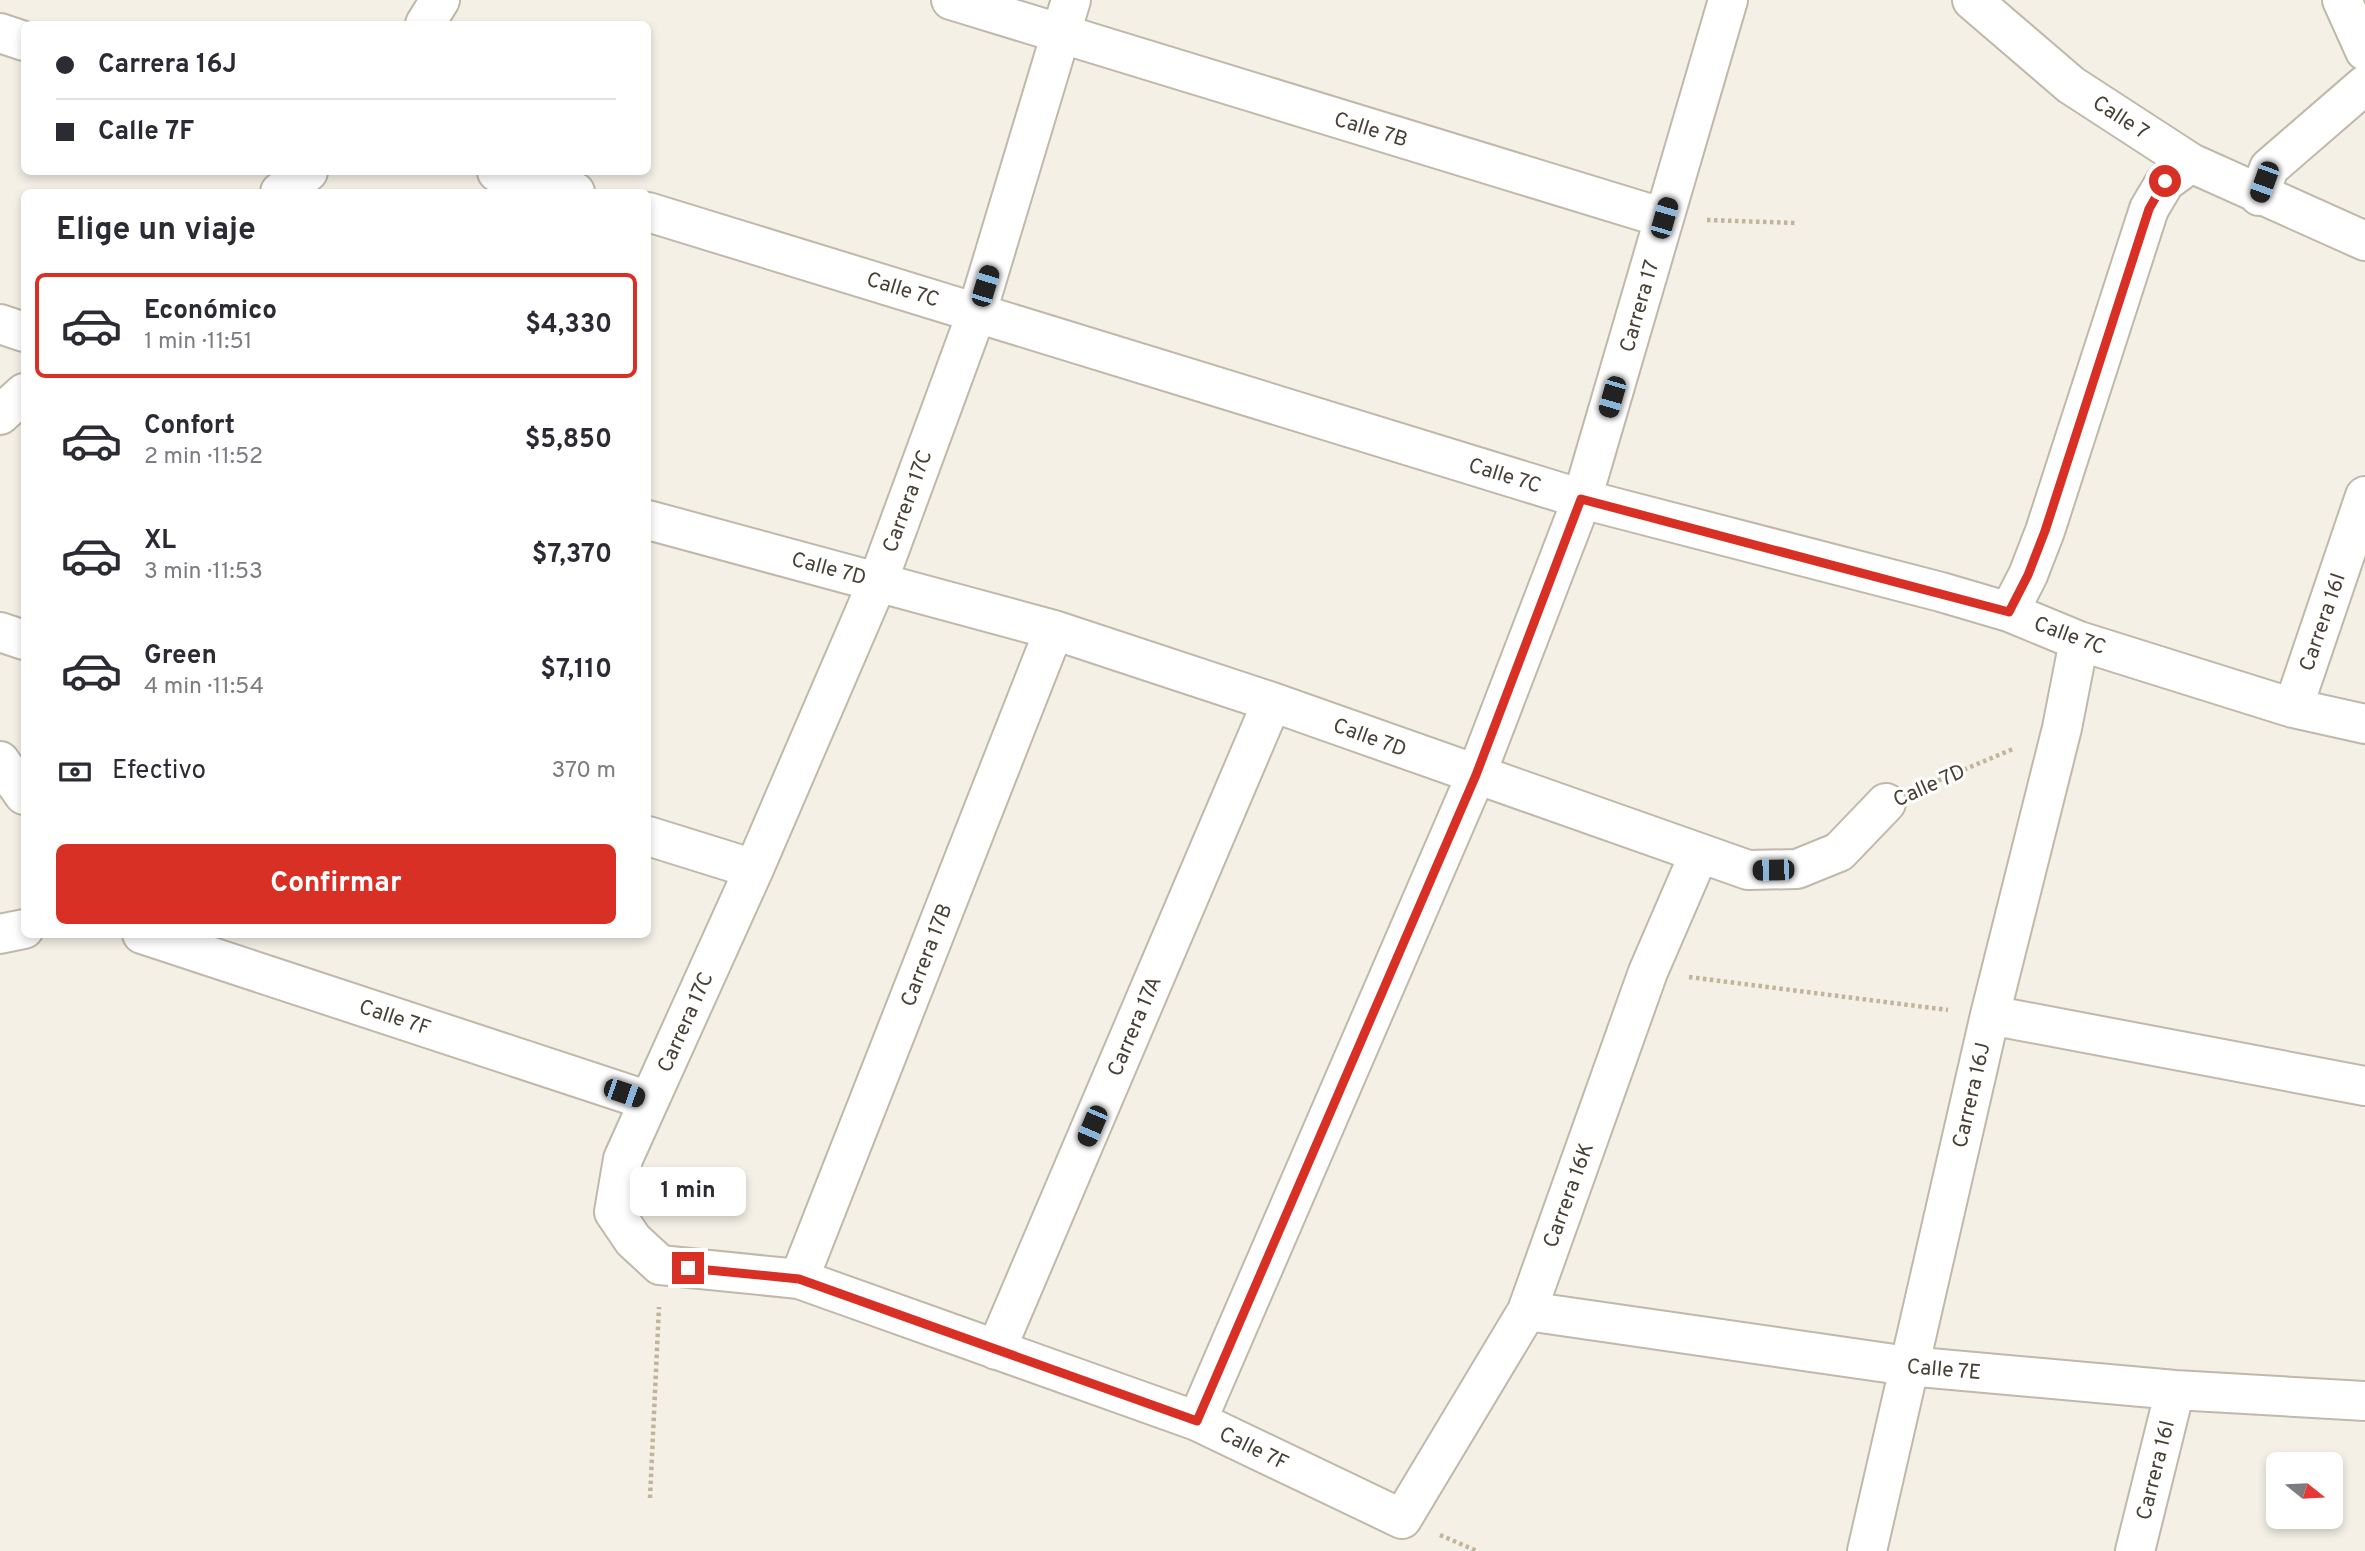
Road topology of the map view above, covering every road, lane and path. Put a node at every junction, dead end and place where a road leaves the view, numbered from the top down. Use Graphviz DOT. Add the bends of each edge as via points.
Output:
graph roads {
  1 [pos="440,0"];
  2 [pos="951,0"];
  3 [pos="1728,0"];
  4 [pos="1972,0"];
  5 [pos="2342,0"];
  6 [pos="1066,17"];
  7 [pos="427,21"];
  8 [pos="0,33"];
  9 [pos="21,40"];
  10 [pos="2365,51"];
  11 [pos="2365,85"];
  12 [pos="2191,163"];
  13 [pos="304,175"];
  14 [pos="509,175"];
  15 [pos="285,189"];
  16 [pos="563,189"];
  17 [pos="2259,195"];
  18 [pos="651,213"];
  19 [pos="1664,218"];
  20 [pos="1797,223"];
  21 [pos="2365,241"];
  22 [pos="977,312"];
  23 [pos="0,324"];
  24 [pos="21,331"];
  25 [pos="21,396"];
  26 [pos="0,415"];
  27 [pos="2365,496"];
  28 [pos="1581,499"];
  29 [pos="651,521"];
  30 [pos="877,581"];
  31 [pos="2009,612"];
  32 [pos="1054,630"];
  33 [pos="0,632"];
  34 [pos="21,639"];
  35 [pos="2079,641"];
  36 [pos="1272,702"];
  37 [pos="2293,708"];
  38 [pos="2365,724"];
  39 [pos="2062,728"];
  40 [pos="0,761"];
  41 [pos="1476,775"];
  42 [pos="21,791"];
  43 [pos="1886,803"];
  44 [pos="651,837"];
  45 [pos="1699,854"];
  46 [pos="754,869"];
  47 [pos="21,930"];
  48 [pos="0,934"];
  49 [pos="154,938"];
  50 [pos="1648,972"];
  51 [pos="1990,1015"];
  52 [pos="2365,1086"];
  53 [pos="649,1101"];
  54 [pos="660,1265"];
  55 [pos="799,1279"];
  56 [pos="1527,1311"];
  57 [pos="996,1350"];
  58 [pos="1908,1366"];
  59 [pos="2175,1390"];
  60 [pos="2365,1401"];
  61 [pos="1197,1421"];
  62 [pos="650,1499"];
  63 [pos="1402,1519"];
  64 [pos="1867,1551"];
  65 [pos="2135,1551"];
  1 -- 7 [label="street"];
  2 -- 6 [label="street, Calle 7B"];
  3 -- 19 [label="street, Carrera 17"];
  4 -- 12 [label="street, Calle 7" via="2071,85"];
  5 -- 10 [label="street"];
  6 -- 19 [label="street, Calle 7B"];
  6 -- 22 [label="street, Carrera 17C"];
  8 -- 9 [label="street"];
  11 -- 17 [label="street" via="2269,168"];
  12 -- 17 [label="street, Calle 7"];
  12 -- 31 [label="street" via="2165,181 2149,209 2045,531"];
  13 -- 15 [label="street"];
  14 -- 16 [label="street"];
  17 -- 21 [label="street, Calle 7"];
  18 -- 22 [label="street, Calle 7C"];
  19 -- 20 [label="path"];
  19 -- 28 [label="street, Carrera 17"];
  22 -- 28 [label="street, Calle 7C"];
  22 -- 30 [label="street, Carrera 17C"];
  23 -- 24 [label="street"];
  25 -- 26 [label="street"];
  27 -- 37 [label="street, Carrera 16I"];
  28 -- 31 [label="street, Calle 7C"];
  28 -- 41 [label="street, Carrera 17"];
  29 -- 30 [label="street, Calle 7D"];
  30 -- 32 [label="street, Calle 7D"];
  30 -- 46 [label="street, Carrera 17C"];
  31 -- 35 [label="street, Calle 7C"];
  32 -- 36 [label="street, Calle 7D"];
  32 -- 55 [label="street, Carrera 17B"];
  33 -- 34 [label="street"];
  35 -- 37 [label="street, Calle 7C"];
  35 -- 39 [label="street, Carrera 16J"];
  36 -- 41 [label="street, Calle 7D"];
  36 -- 57 [label="street, Carrera 17A"];
  37 -- 38 [label="street, Calle 7C"];
  39 -- 43 [label="path, Calle 7D"];
  39 -- 51 [label="street, Carrera 16J"];
  40 -- 42 [label="street"];
  41 -- 45 [label="street, Calle 7D"];
  41 -- 61 [label="street, Carrera 17"];
  43 -- 45 [label="street, Calle 7D" via="1839,852 1797,869 1748,870"];
  44 -- 46 [label="street"];
  45 -- 50 [label="street, Carrera 16K"];
  46 -- 53 [label="street, Carrera 17C"];
  47 -- 48 [label="street"];
  49 -- 53 [label="street, Calle 7F"];
  50 -- 51 [label="path"];
  50 -- 56 [label="street, Carrera 16K"];
  51 -- 52 [label="street"];
  51 -- 58 [label="street, Carrera 16J"];
  53 -- 54 [label="street, Carrera 17C" via="622,1159 614,1212 633,1240"];
  54 -- 55 [label="street, Calle 7F"];
  54 -- 62 [label="path"];
  55 -- 57 [label="street, Calle 7F"];
  56 -- 58 [label="street, Calle 7E"];
  56 -- 63 [label="street, Carrera 16K"];
  57 -- 61 [label="street, Calle 7F"];
  58 -- 59 [label="street, Calle 7E"];
  58 -- 64 [label="street, Carrera 16J"];
  59 -- 60 [label="street, Calle 7E"];
  59 -- 65 [label="street, Carrera 16I"];
  61 -- 63 [label="street, Calle 7F"];
}
